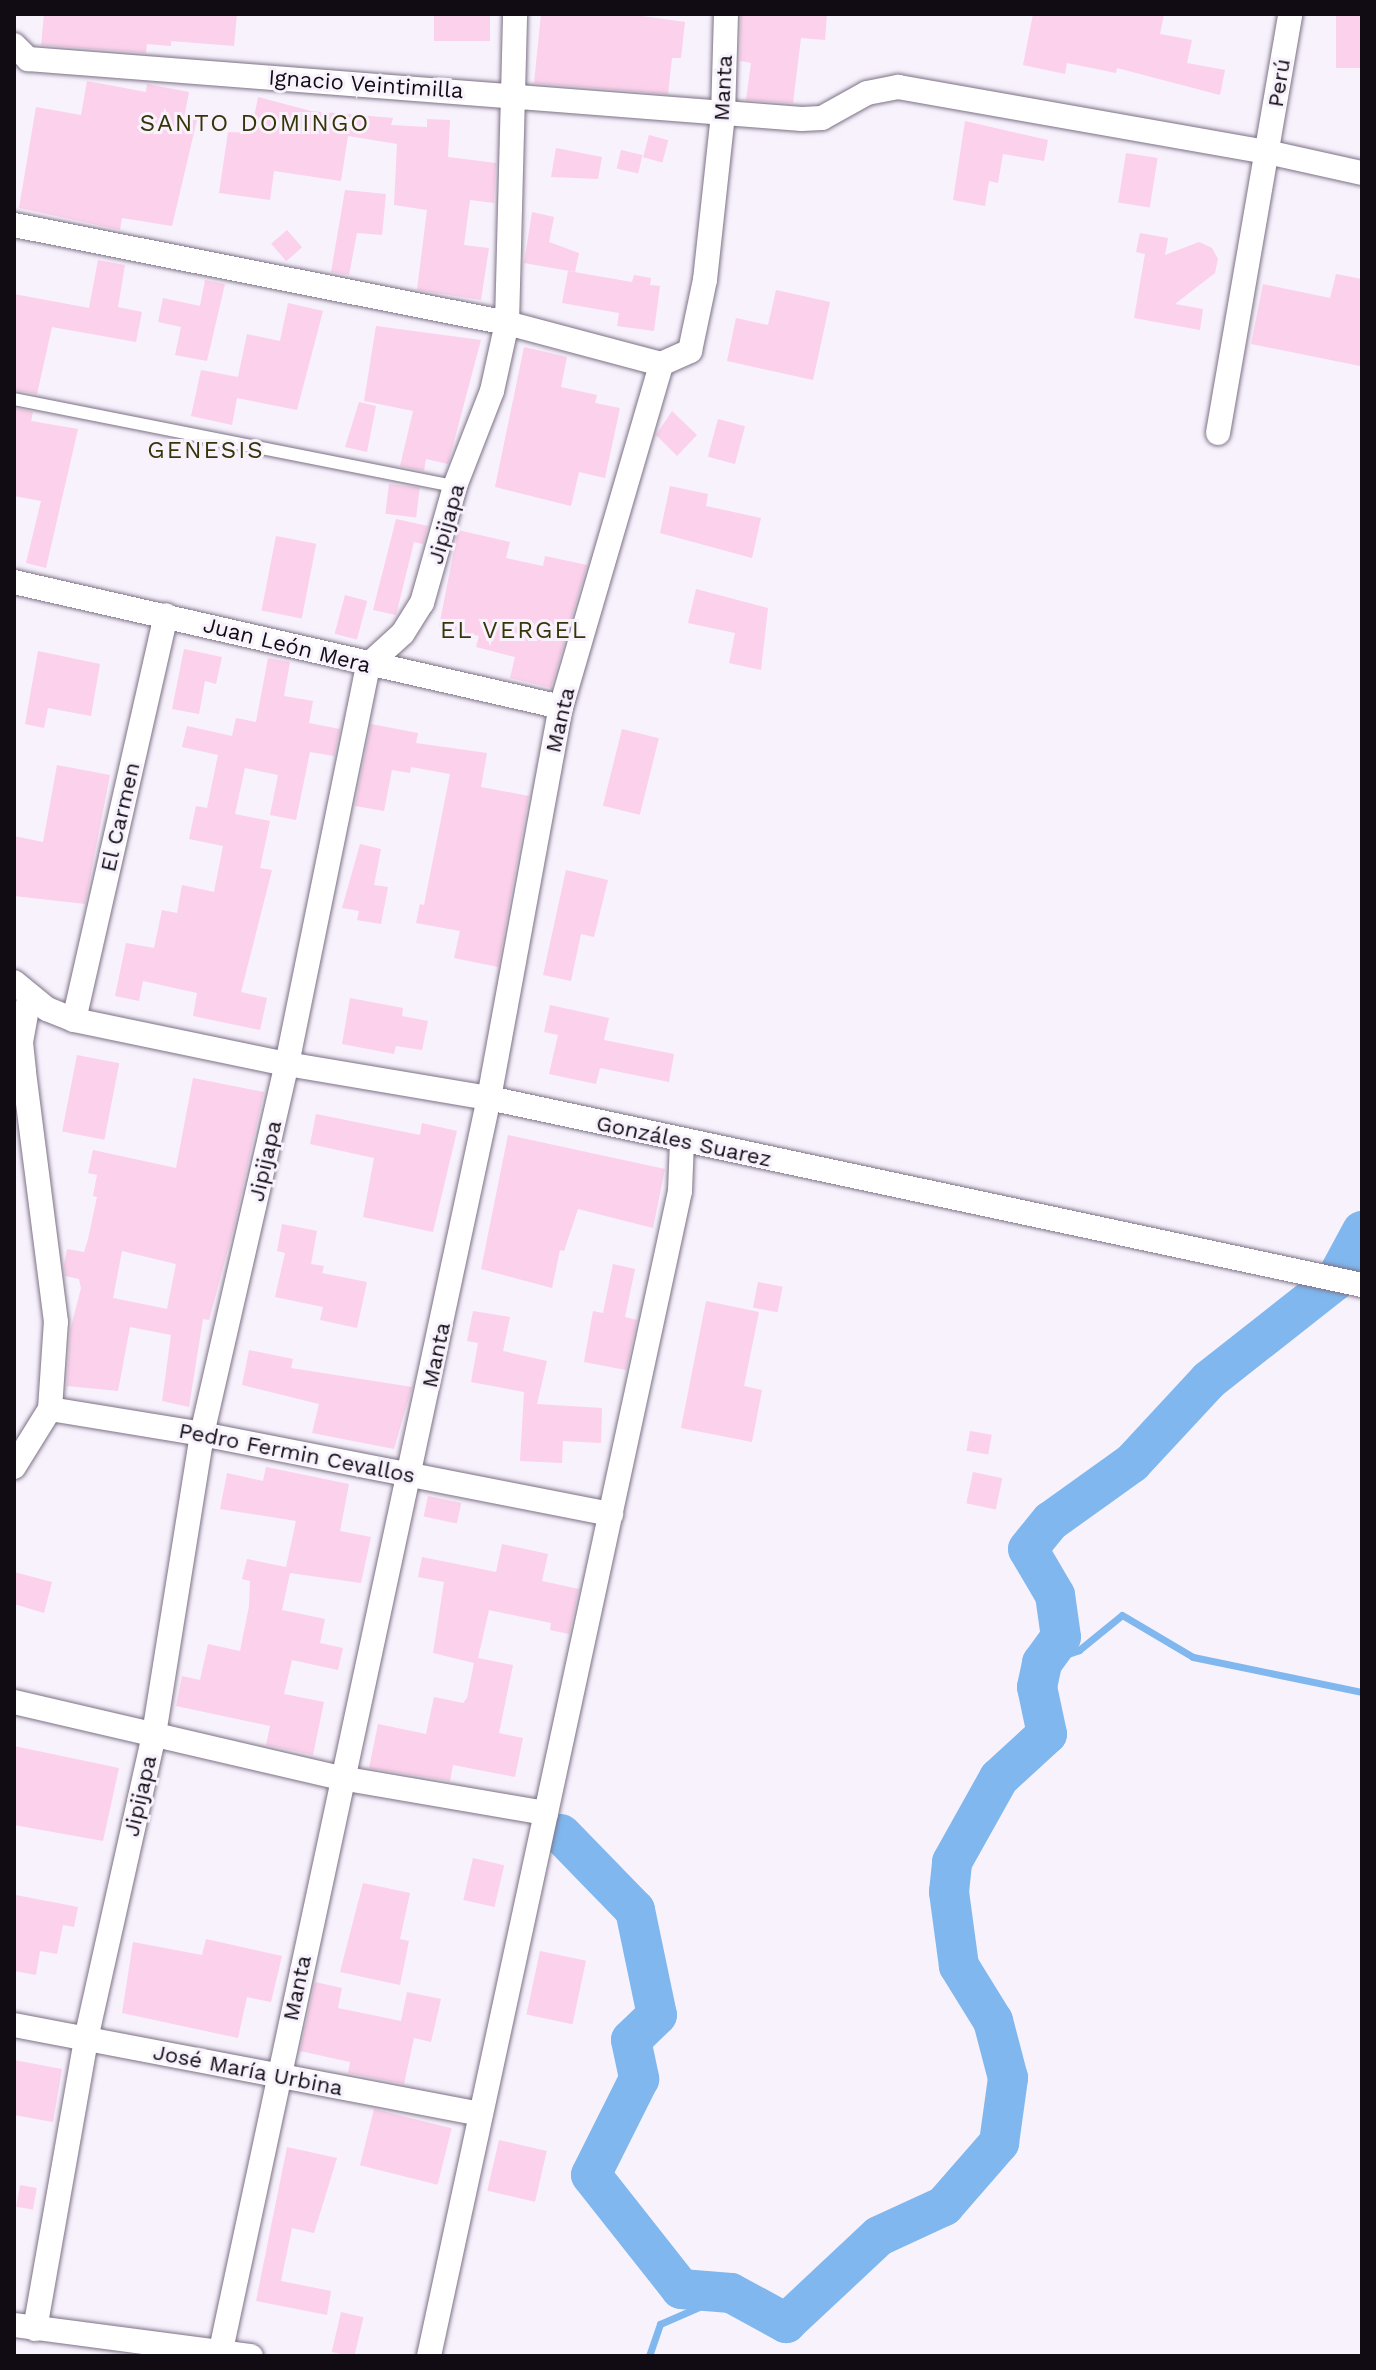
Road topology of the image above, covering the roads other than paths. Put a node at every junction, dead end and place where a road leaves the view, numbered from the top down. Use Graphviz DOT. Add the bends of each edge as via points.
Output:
graph roads {
  1 [pos="515,14"];
  2 [pos="726,14"];
  3 [pos="1290,14"];
  4 [pos="14,45"];
  5 [pos="512,95"];
  6 [pos="723,115"];
  7 [pos="1267,152"];
  8 [pos="1362,173"];
  9 [pos="14,225"];
  10 [pos="507,323"];
  11 [pos="661,364"];
  12 [pos="14,399"];
  13 [pos="1218,433"];
  14 [pos="455,486"];
  15 [pos="14,582"];
  16 [pos="166,615"];
  17 [pos="368,665"];
  18 [pos="561,707"];
  19 [pos="22,990"];
  20 [pos="74,1020"];
  21 [pos="287,1064"];
  22 [pos="489,1098"];
  23 [pos="682,1142"];
  24 [pos="1357,1284"];
  25 [pos="50,1409"];
  26 [pos="202,1434"];
  27 [pos="14,1467"];
  28 [pos="411,1475"];
  29 [pos="611,1514"];
  30 [pos="14,1702"];
  31 [pos="154,1734"];
  32 [pos="341,1778"];
  33 [pos="546,1813"];
  34 [pos="14,2025"];
  35 [pos="86,2039"];
  36 [pos="279,2076"];
  37 [pos="481,2114"];
  38 [pos="25,2327"];
  39 [pos="221,2350"];
  40 [pos="251,2356"];
  41 [pos="429,2356"];
  1 -- 5 [label="street, Jipijapa"];
  2 -- 6 [label="street, Manta"];
  3 -- 7 [label="street, Perú"];
  4 -- 5 [label="street, Ignacio Veintimilla" via="28,59"];
  5 -- 6 [label="street, Ignacio Veintimilla"];
  5 -- 10 [label="street, Jipijapa"];
  6 -- 7 [label="street, Ignacio Veintimilla" via="822,118 867,93 898,87"];
  6 -- 11 [label="street, Manta" via="705,280 690,351"];
  7 -- 8 [label="street, Ignacio Veintimilla"];
  7 -- 13 [label="street, Perú"];
  9 -- 10 [label="street"];
  10 -- 11 [label="street"];
  10 -- 14 [label="street, Jipijapa" via="492,391"];
  11 -- 18 [label="street, Manta"];
  12 -- 14 [label="lane"];
  14 -- 17 [label="street, Jipijapa" via="422,603 403,633"];
  15 -- 16 [label="street, Juan León Mera"];
  16 -- 17 [label="street, Juan León Mera"];
  16 -- 20 [label="street, El Carmen"];
  17 -- 18 [label="street, Juan León Mera"];
  17 -- 21 [label="street, Jipijapa"];
  18 -- 22 [label="street, Manta"];
  19 -- 20 [label="street, Gonzáles Suarez"];
  19 -- 25 [label="street" via="22,1056 56,1322"];
  20 -- 21 [label="street, Gonzáles Suarez"];
  21 -- 22 [label="street, Gonzáles Suarez"];
  21 -- 26 [label="street, Jipijapa"];
  22 -- 23 [label="street, Gonzáles Suarez"];
  22 -- 28 [label="street, Manta"];
  23 -- 24 [label="street, Gonzáles Suarez"];
  23 -- 29 [label="street" via="680,1191"];
  25 -- 26 [label="street, Pedro Fermin Cevallos"];
  25 -- 27 [label="street"];
  26 -- 28 [label="street, Pedro Fermin Cevallos"];
  26 -- 31 [label="street, Jipijapa"];
  28 -- 29 [label="street, Pedro Fermin Cevallos"];
  28 -- 32 [label="street, Manta"];
  29 -- 33 [label="street"];
  30 -- 31 [label="street"];
  31 -- 32 [label="street"];
  31 -- 35 [label="street, Jipijapa"];
  32 -- 33 [label="street"];
  32 -- 36 [label="street, Manta"];
  33 -- 37 [label="street"];
  34 -- 35 [label="street, José María Urbina"];
  35 -- 36 [label="street, José María Urbina"];
  35 -- 38 [label="street, Jipijapa"];
  36 -- 37 [label="street, José María Urbina"];
  36 -- 39 [label="street, Manta"];
  37 -- 41 [label="street"];
  38 -- 39 [label="street"];
  39 -- 40 [label="street"];
}
